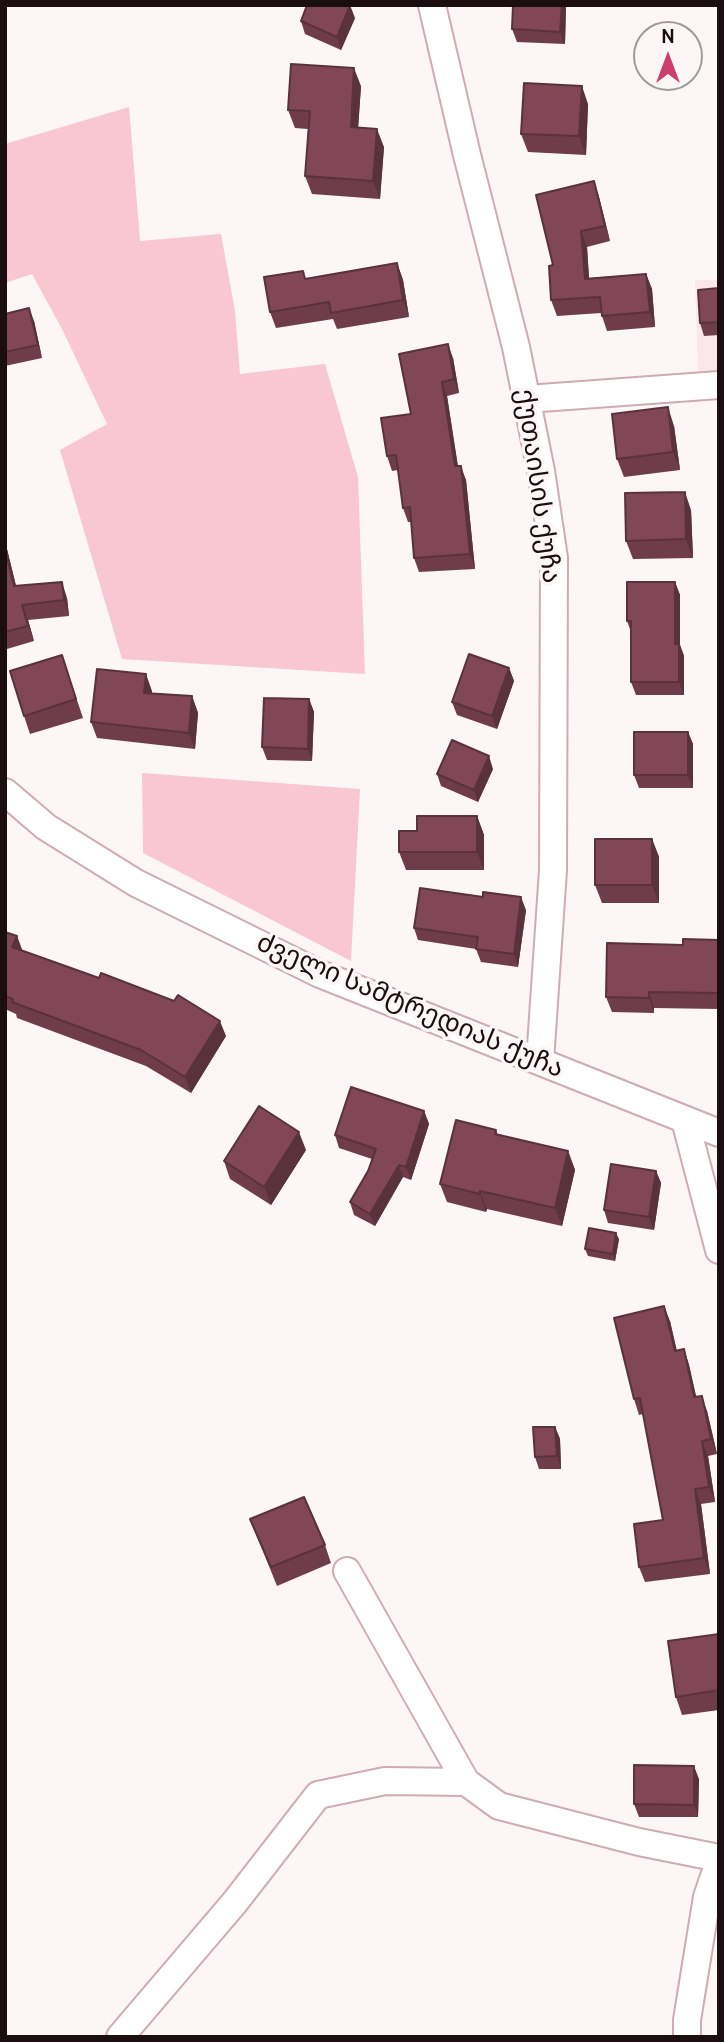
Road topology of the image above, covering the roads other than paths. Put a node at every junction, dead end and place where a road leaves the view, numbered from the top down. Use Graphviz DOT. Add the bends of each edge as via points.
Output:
graph roads {
  1 [pos="432,5"];
  2 [pos="719,385"];
  3 [pos="527,398"];
  4 [pos="5,792"];
  5 [pos="540,1061"];
  6 [pos="685,1120"];
  7 [pos="719,1133"];
  8 [pos="719,1250"];
  9 [pos="347,1571"];
  10 [pos="466,1782"];
  11 [pos="719,1860"];
  12 [pos="120,2037"];
  13 [pos="687,2037"];
  1 -- 3 [label="street, ქუთაისის ქუჩა"];
  2 -- 3 [label="street"];
  3 -- 5 [label="street, ქუთაისის ქუჩა" via="554,558 553,870"];
  4 -- 5 [label="street, ძველი სამტრედიას ქუჩა" via="46,827 136,883 320,974"];
  5 -- 6 [label="street, ძველი სამტრედიას ქუჩა"];
  6 -- 7 [label="street, ძველი სამტრედიას ქუჩა"];
  6 -- 8 [label="street"];
  9 -- 10 [label="street"];
  10 -- 11 [label="street" via="499,1805"];
  10 -- 12 [label="street" via="385,1781 318,1795 235,1902"];
  11 -- 13 [label="street" via="707,1897"];
}
